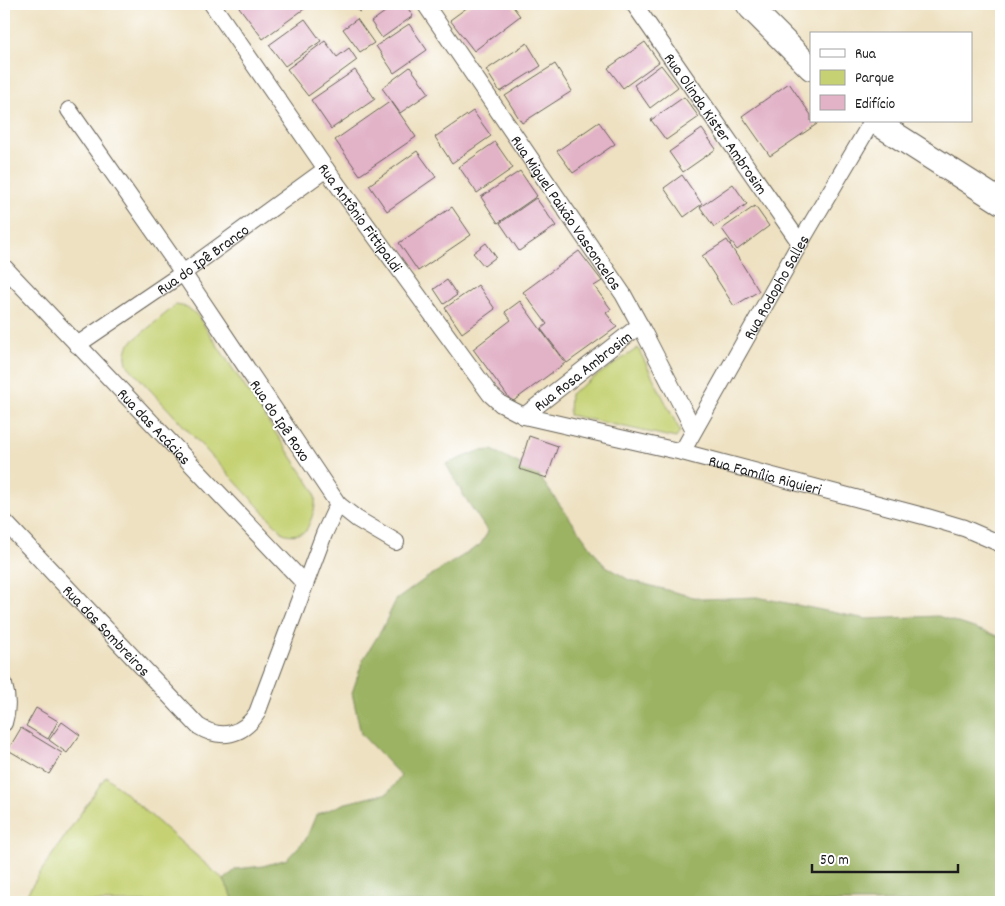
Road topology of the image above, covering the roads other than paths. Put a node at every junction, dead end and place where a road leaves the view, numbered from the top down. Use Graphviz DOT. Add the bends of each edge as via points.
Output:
graph roads {
  1 [pos="212,4"];
  2 [pos="425,4"];
  3 [pos="634,4"];
  4 [pos="748,4"];
  5 [pos="810,67"];
  6 [pos="69,110"];
  7 [pos="872,122"];
  8 [pos="875,122"];
  9 [pos="326,169"];
  10 [pos="1001,202"];
  11 [pos="800,243"];
  12 [pos="4,267"];
  13 [pos="183,272"];
  14 [pos="640,325"];
  15 [pos="77,345"];
  16 [pos="524,416"];
  17 [pos="694,430"];
  18 [pos="682,452"];
  19 [pos="338,504"];
  20 [pos="4,521"];
  21 [pos="396,542"];
  22 [pos="1001,544"];
  23 [pos="305,584"];
  24 [pos="4,685"];
  25 [pos="4,723"];
  1 -- 9 [label="street, Rua Antônio Fittipaldi"];
  2 -- 14 [label="street, Rua Miguel Paixão Vasconcelos" via="623,294"];
  3 -- 11 [label="street, Rua Olinda Kister Ambrosim"];
  4 -- 5 [label="main road"];
  6 -- 13 [label="street, Rua do Ipê Roxo"];
  7 -- 11 [label="street, Rua Rodopho Salles"];
  8 -- 10 [label="main road"];
  9 -- 13 [label="street, Rua do Ipê Branco"];
  9 -- 16 [label="street, Rua Antônio Fittipaldi" via="490,394"];
  11 -- 17 [label="street, Rua Rodopho Salles"];
  12 -- 15 [label="street, Rua das Acácias"];
  13 -- 15 [label="street, Rua do Ipê Branco"];
  13 -- 19 [label="street, Rua do Ipê Roxo"];
  14 -- 16 [label="street, Rua Rosa Ambrosim"];
  14 -- 17 [label="street, Rua Miguel Paixão Vasconcelos"];
  15 -- 23 [label="street, Rua das Acácias"];
  16 -- 18 [label="street, Rua Família Riquieri"];
  17 -- 18 [label="street, Rua Rodopho Salles"];
  18 -- 22 [label="street, Rua Família Riquieri" via="927,517"];
  19 -- 21 [label="street, Rua do Ipê Roxo"];
  19 -- 23 [label="street"];
  20 -- 23 [label="street, Rua dos Sombreiros" via="198,726 214,733 240,730 257,713"];
  24 -- 25 [label="street" via="8,705"];
}
